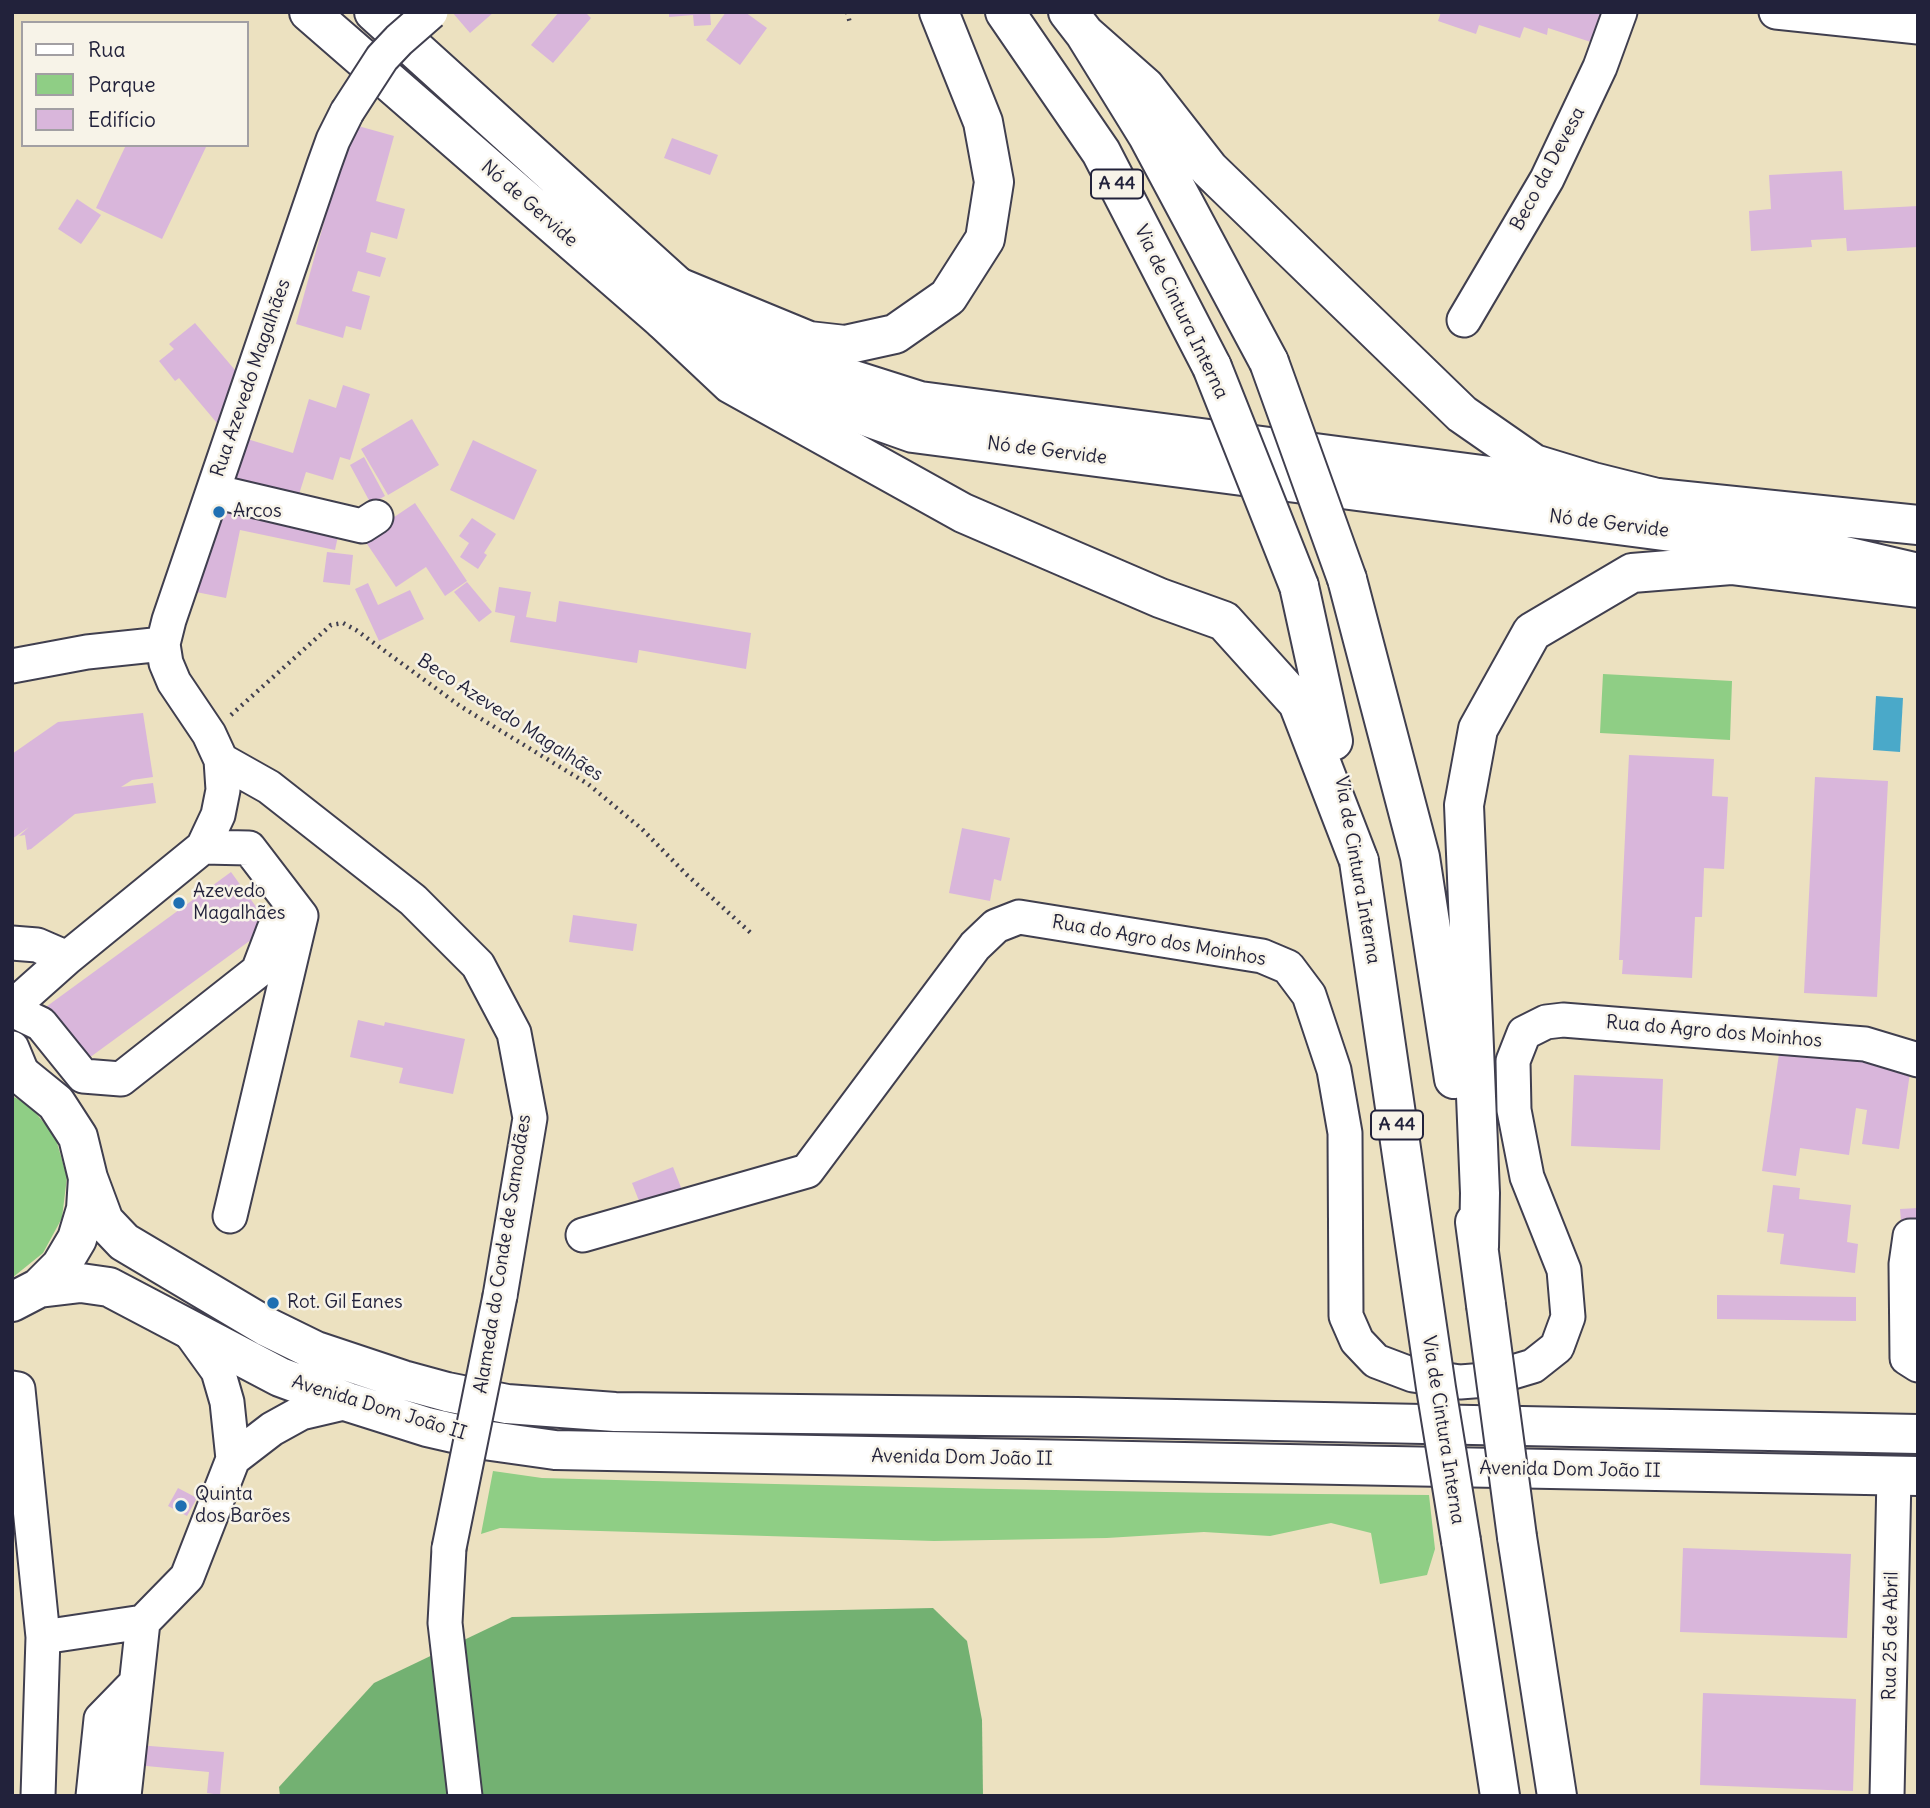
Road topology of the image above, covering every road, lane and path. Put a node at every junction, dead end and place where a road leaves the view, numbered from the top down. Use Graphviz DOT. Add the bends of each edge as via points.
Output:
graph roads {
  1 [pos="309,12"];
  2 [pos="374,12"];
  3 [pos="431,12"];
  4 [pos="847,12"];
  5 [pos="939,12"];
  6 [pos="1005,12"];
  7 [pos="1620,12"];
  8 [pos="1776,12"];
  9 [pos="850,23"];
  10 [pos="1077,23"];
  11 [pos="1918,27"];
  12 [pos="671,303"];
  13 [pos="1464,320"];
  14 [pos="213,491"];
  15 [pos="1657,498"];
  16 [pos="376,517"];
  17 [pos="1918,525"];
  18 [pos="1918,573"];
  19 [pos="1918,588"];
  20 [pos="163,644"];
  21 [pos="12,666"];
  22 [pos="215,747"];
  23 [pos="203,846"];
  24 [pos="1359,861"];
  25 [pos="274,929"];
  26 [pos="753,935"];
  27 [pos="12,943"];
  28 [pos="67,958"];
  29 [pos="12,1009"];
  30 [pos="1918,1060"];
  31 [pos="16,1066"];
  32 [pos="88,1178"];
  33 [pos="230,1216"];
  34 [pos="583,1236"];
  35 [pos="1918,1236"];
  36 [pos="1479,1247"];
  37 [pos="25,1295"];
  38 [pos="187,1328"];
  39 [pos="1918,1365"];
  40 [pos="12,1388"];
  41 [pos="348,1402"];
  42 [pos="1918,1434"];
  43 [pos="233,1459"];
  44 [pos="1906,1476"];
  45 [pos="143,1622"];
  46 [pos="43,1637"];
  47 [pos="136,1683"];
  48 [pos="38,1796"];
  49 [pos="93,1796"];
  50 [pos="124,1796"];
  51 [pos="465,1796"];
  52 [pos="1500,1796"];
  53 [pos="1557,1796"];
  54 [pos="1887,1796"];
  1 -- 12 [label="main road, Nó de Gervide"];
  2 -- 12 [label="main road, Nó de Gervide"];
  3 -- 14 [label="street, Rua Azevedo Magalhães, bridge" via="382,58 333,140"];
  4 -- 9 [label="path"];
  5 -- 12 [label="main road" via="982,122 994,182 985,239 948,297 895,334 845,345 809,341"];
  6 -- 24 [label="main road, Via de Cintura Interna / A 44, bridge" via="1101,152 1212,367 1299,586"];
  7 -- 13 [label="street, Beco da Devesa" via="1600,67 1547,179"];
  8 -- 11 [label="street"];
  10 -- 15 [label="main road" via="1144,87 1209,169 1462,414 1534,464"];
  10 -- 36 [label="main road, A 44, bridge" via="1148,136 1269,362 1347,579 1420,857"];
  12 -- 15 [label="main road, Nó de Gervide" via="794,361 920,401"];
  12 -- 18 [label="main road, Nó de Gervide" via="783,387 913,433 1818,551"];
  12 -- 24 [label="main road" via="731,384 963,513 1224,621 1298,703"];
  14 -- 16 [label="street" via="362,526"];
  14 -- 20 [label="street, Rua Azevedo Magalhães"];
  15 -- 17 [label="main road, Nó de Gervide"];
  19 -- 36 [label="main road" via="1731,565 1632,573 1532,632 1478,729 1464,805"];
  20 -- 21 [label="street"];
  20 -- 22 [label="street" via="174,682"];
  22 -- 23 [label="street" via="223,790 218,815"];
  22 -- 26 [label="path, Beco Azevedo Magalhães" via="331,625 343,623 460,706 588,784"];
  22 -- 51 [label="street, Alameda do Conde de Samodães, bridge" via="413,900 478,965 514,1033 530,1118 449,1548 445,1623"];
  23 -- 28 [label="street"];
  23 -- 33 [label="street" via="249,848 301,916"];
  24 -- 52 [label="main road, Via de Cintura Interna / A 44, bridge"];
  25 -- 29 [label="street" via="258,971 121,1079 82,1076 41,1024"];
  27 -- 28 [label="street" via="37,945"];
  28 -- 29 [label="street"];
  30 -- 34 [label="street, Rua do Agro dos Moinhos" via="1865,1044 1563,1020 1546,1021 1524,1033 1513,1061 1514,1110 1527,1177 1564,1270 1568,1317 1557,1347 1533,1366 1486,1380 1460,1382 1413,1375 1376,1361 1357,1341 1346,1316 1345,1133 1335,1070 1308,995 1288,967 1262,957 1019,917 996,926 975,946 807,1171"];
  31 -- 32 [label="main road" via="56,1103 78,1138"];
  32 -- 37 [label="main road" via="86,1209 77,1239 61,1266"];
  32 -- 42 [label="main road, Avenida Dom João II" via="104,1221 124,1242 267,1327 316,1351 403,1380 507,1404 615,1412"];
  35 -- 39 [label="street" via="1910,1236 1906,1264 1907,1358"];
  36 -- 53 [label="main road, A 44, bridge"];
  37 -- 38 [label="main road, Avenida Dom João II" via="81,1283 109,1287"];
  38 -- 41 [label="main road, Avenida Dom João II" via="280,1377"];
  38 -- 43 [label="street" via="218,1371 227,1402"];
  40 -- 46 [label="street" via="18,1389"];
  41 -- 43 [label="street" via="301,1413"];
  41 -- 44 [label="main road, Avenida Dom João II" via="473,1438 555,1450"];
  43 -- 45 [label="street" via="187,1577"];
  44 -- 54 [label="street, Rua 25 de Abril"];
  45 -- 46 [label="street"];
  45 -- 47 [label="street"];
  46 -- 48 [label="street"];
  47 -- 49 [label="street" via="101,1718"];
  47 -- 50 [label="street"];
}
